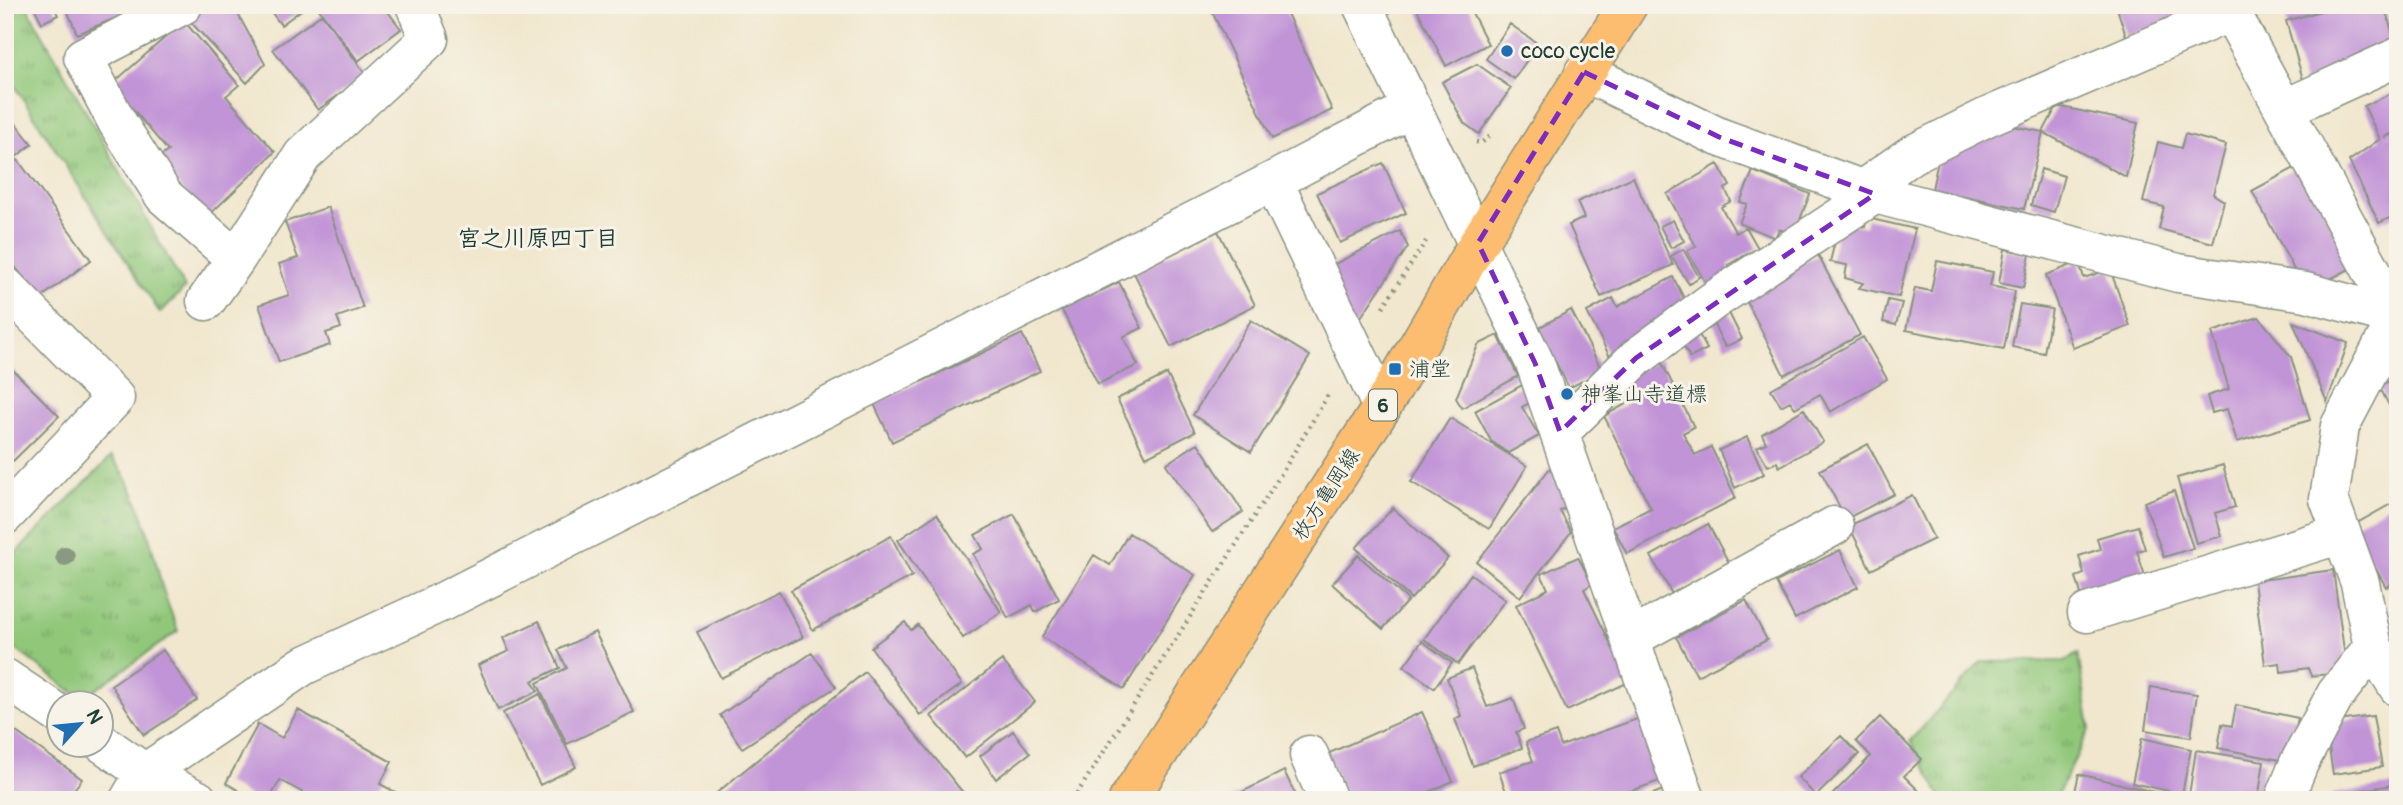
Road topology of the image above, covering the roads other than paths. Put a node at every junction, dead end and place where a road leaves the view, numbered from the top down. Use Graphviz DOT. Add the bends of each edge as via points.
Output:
graph roads {
  1 [pos="183,5"];
  2 [pos="415,5"];
  3 [pos="1362,5"];
  4 [pos="1628,5"];
  5 [pos="2232,9"];
  6 [pos="2398,57"];
  7 [pos="1584,72"];
  8 [pos="1412,108"];
  9 [pos="2284,109"];
  10 [pos="1273,181"];
  11 [pos="1869,191"];
  12 [pos="1478,243"];
  13 [pos="236,259"];
  14 [pos="5,286"];
  15 [pos="206,301"];
  16 [pos="2397,317"];
  17 [pos="1382,407"];
  18 [pos="1560,432"];
  19 [pos="5,515"];
  20 [pos="1834,526"];
  21 [pos="2342,534"];
  22 [pos="2087,613"];
  23 [pos="1630,639"];
  24 [pos="2373,647"];
  25 [pos="5,678"];
  26 [pos="2398,687"];
  27 [pos="46,706"];
  28 [pos="1309,755"];
  29 [pos="116,760"];
  30 [pos="137,786"];
  31 [pos="198,800"];
  32 [pos="1129,800"];
  33 [pos="1328,800"];
  34 [pos="1686,800"];
  35 [pos="2284,800"];
  1 -- 13 [label="street" via="83,57 164,196"];
  2 -- 13 [label="street" via="429,39 303,155"];
  3 -- 8 [label="street"];
  4 -- 7 [label="main road, 枚方亀岡線 / 6"];
  5 -- 9 [label="street"];
  5 -- 11 [label="street" via="1911,155"];
  6 -- 9 [label="street"];
  7 -- 11 [label="street" via="1719,137"];
  7 -- 12 [label="main road, 枚方亀岡線 / 6"];
  8 -- 10 [label="street"];
  8 -- 12 [label="street"];
  9 -- 16 [label="street"];
  10 -- 17 [label="street"];
  10 -- 30 [label="street" via="442,602 303,666"];
  11 -- 16 [label="street" via="2178,273 2306,292"];
  11 -- 18 [label="street" via="1636,358"];
  12 -- 17 [label="main road, 枚方亀岡線 / 6"];
  12 -- 18 [label="street" via="1535,363"];
  13 -- 15 [label="street"];
  14 -- 19 [label="street" via="115,398"];
  16 -- 21 [label="street" via="2340,426 2329,499"];
  17 -- 32 [label="main road, 枚方亀岡線 / 6"];
  18 -- 23 [label="street"];
  20 -- 23 [label="street"];
  21 -- 22 [label="street"];
  21 -- 24 [label="street" via="2360,583"];
  23 -- 34 [label="street"];
  24 -- 26 [label="street"];
  24 -- 35 [label="street" via="2336,694"];
  25 -- 27 [label="street"];
  28 -- 33 [label="street"];
  29 -- 30 [label="street"];
  30 -- 31 [label="street"];
}
